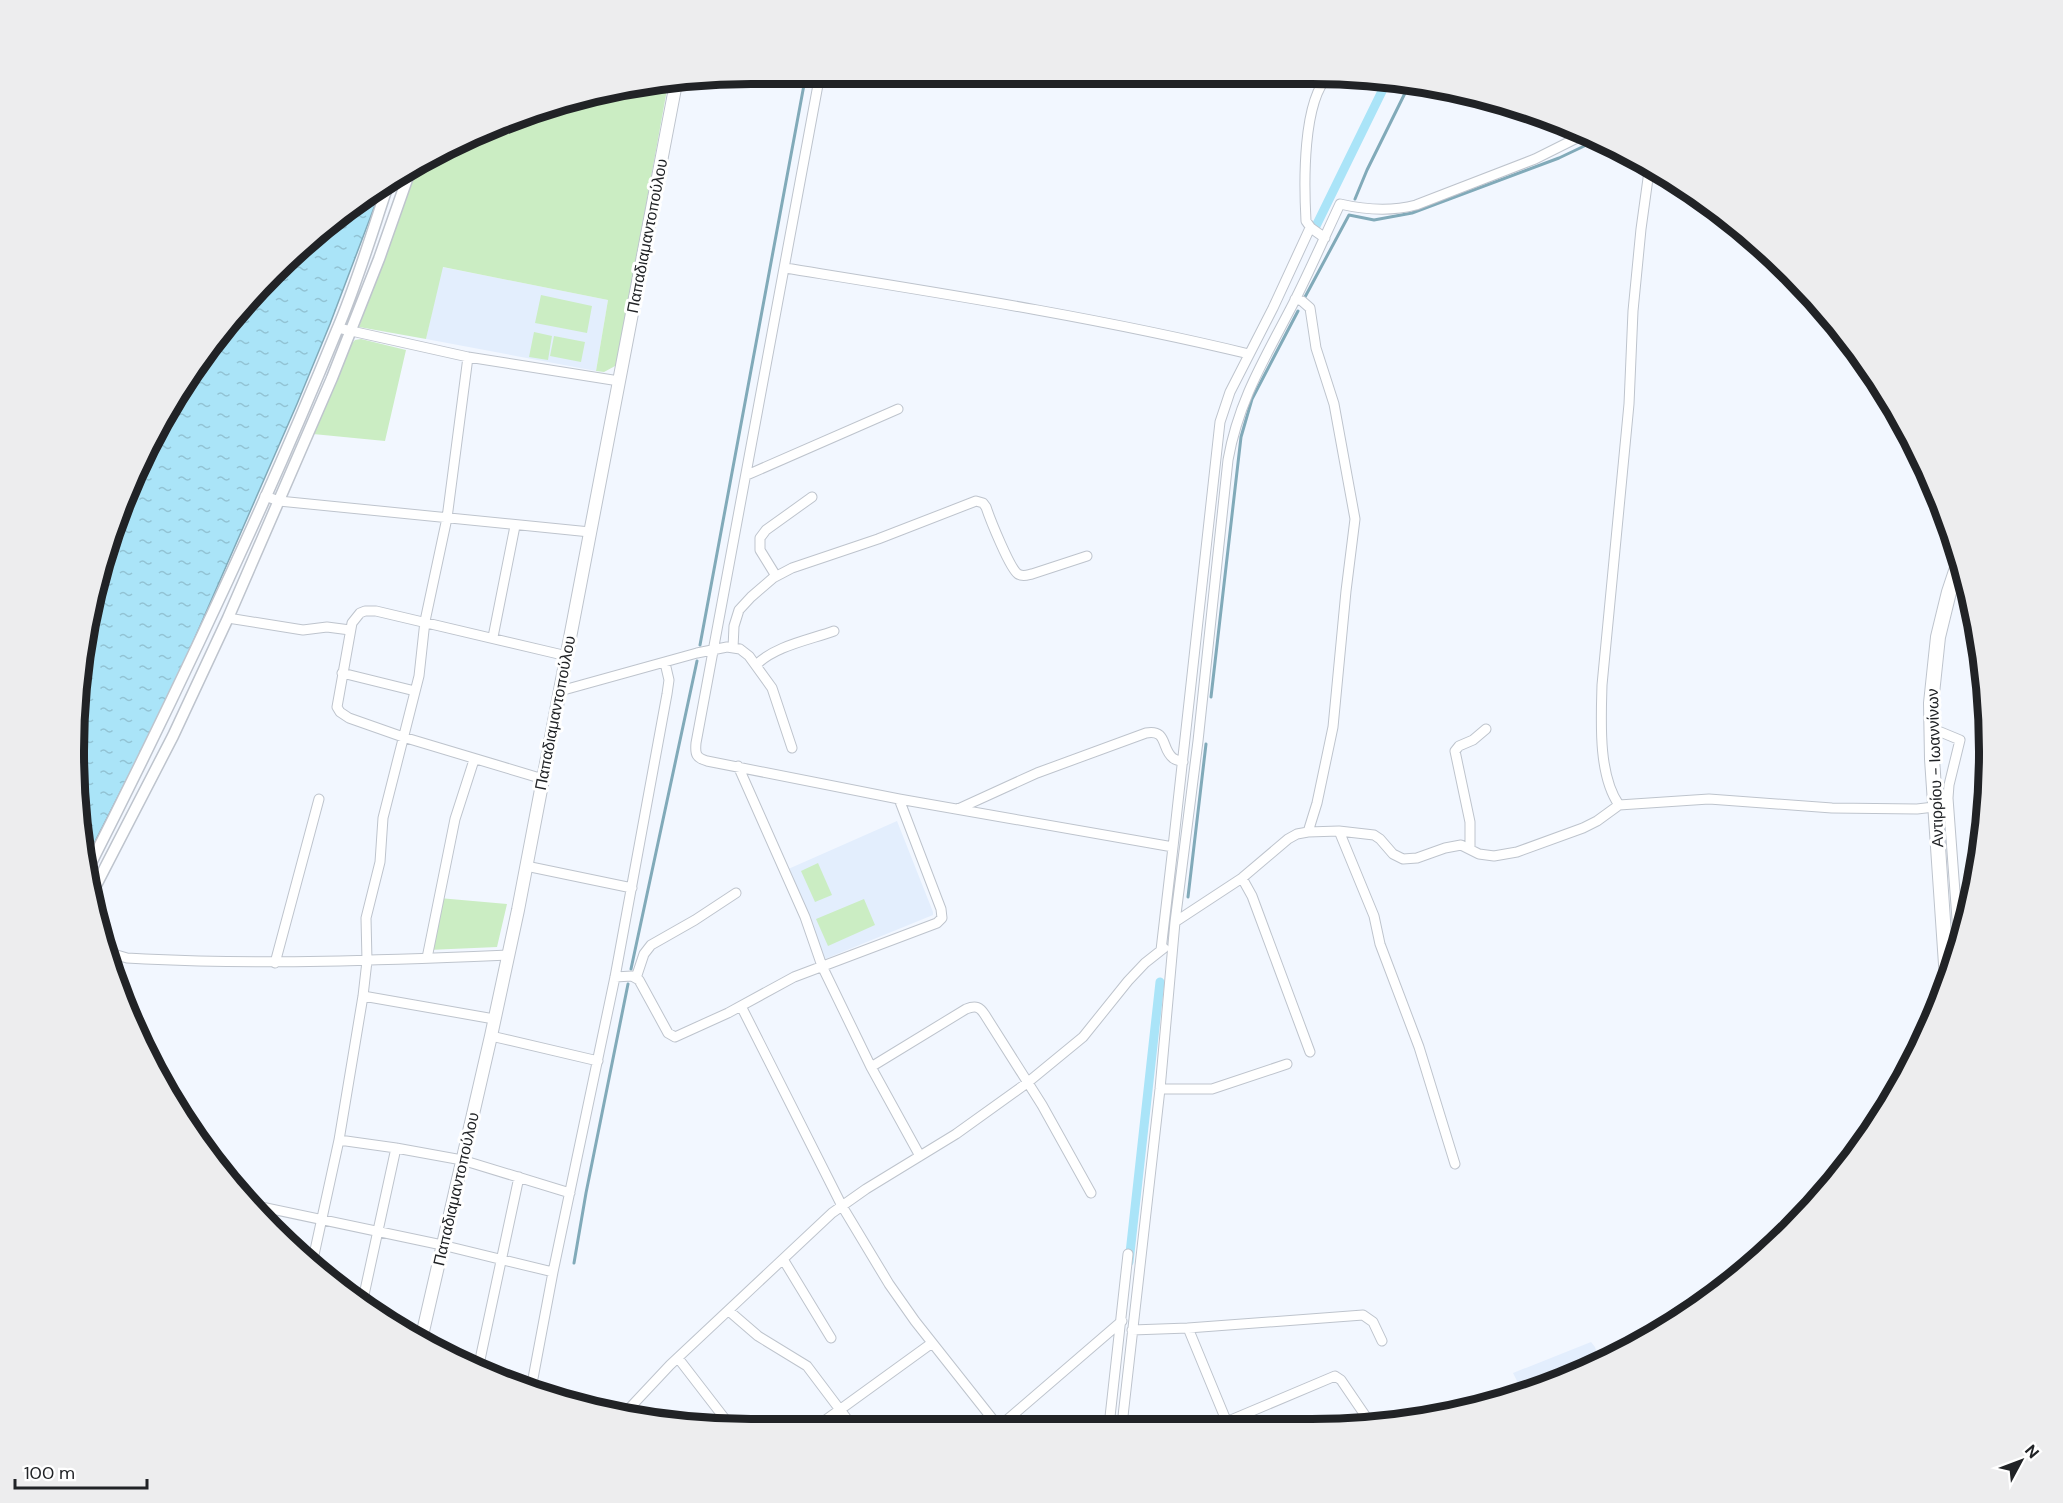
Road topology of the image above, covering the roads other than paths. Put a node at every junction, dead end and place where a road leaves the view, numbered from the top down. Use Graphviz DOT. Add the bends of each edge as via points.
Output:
graph roads {
  1 [pos="818,84"];
  2 [pos="1322,84"];
  3 [pos="675,89"];
  4 [pos="1575,139"];
  5 [pos="1648,175"];
  6 [pos="407,180"];
  7 [pos="385,194"];
  8 [pos="1310,228"];
  9 [pos="1325,238"];
  10 [pos="785,268"];
  11 [pos="1295,298"];
  12 [pos="338,328"];
  13 [pos="351,331"];
  14 [pos="1250,354"];
  15 [pos="468,357"];
  16 [pos="619,381"];
  17 [pos="898,410"];
  18 [pos="747,474"];
  19 [pos="265,496"];
  20 [pos="812,497"];
  21 [pos="279,501"];
  22 [pos="447,518"];
  23 [pos="515,526"];
  24 [pos="590,532"];
  25 [pos="1087,556"];
  26 [pos="1955,574"];
  27 [pos="776,576"];
  28 [pos="228,618"];
  29 [pos="426,621"];
  30 [pos="350,630"];
  31 [pos="834,631"];
  32 [pos="493,637"];
  33 [pos="733,648"];
  34 [pos="714,651"];
  35 [pos="567,656"];
  36 [pos="665,663"];
  37 [pos="756,665"];
  38 [pos="342,673"];
  39 [pos="415,691"];
  40 [pos="560,691"];
  41 [pos="1931,728"];
  42 [pos="1486,729"];
  43 [pos="403,737"];
  44 [pos="792,748"];
  45 [pos="474,760"];
  46 [pos="1183,762"];
  47 [pos="738,766"];
  48 [pos="543,779"];
  49 [pos="1948,798"];
  50 [pos="319,799"];
  51 [pos="899,799"];
  52 [pos="1619,805"];
  53 [pos="1934,807"];
  54 [pos="958,809"];
  55 [pos="1340,831"];
  56 [pos="1308,832"];
  57 [pos="1173,847"];
  58 [pos="1470,849"];
  59 [pos="93,859"];
  60 [pos="526,866"];
  61 [pos="1242,878"];
  62 [pos="97,883"];
  63 [pos="632,888"];
  64 [pos="736,892"];
  65 [pos="1957,920"];
  66 [pos="1175,922"];
  67 [pos="1173,943"];
  68 [pos="1161,950"];
  69 [pos="116,954"];
  70 [pos="508,955"];
  71 [pos="427,958"];
  72 [pos="1946,960"];
  73 [pos="367,962"];
  74 [pos="275,963"];
  75 [pos="822,966"];
  76 [pos="615,977"];
  77 [pos="636,978"];
  78 [pos="363,996"];
  79 [pos="741,1006"];
  80 [pos="494,1019"];
  81 [pos="491,1036"];
  82 [pos="1310,1052"];
  83 [pos="598,1061"];
  84 [pos="1287,1064"];
  85 [pos="871,1067"];
  86 [pos="1028,1083"];
  87 [pos="1160,1089"];
  88 [pos="339,1140"];
  89 [pos="396,1148"];
  90 [pos="920,1156"];
  91 [pos="462,1160"];
  92 [pos="1455,1164"];
  93 [pos="519,1177"];
  94 [pos="570,1192"];
  95 [pos="1091,1192"];
  96 [pos="842,1206"];
  97 [pos="265,1207"];
  98 [pos="322,1219"];
  99 [pos="378,1233"];
  100 [pos="442,1245"];
  101 [pos="1128,1254"];
  102 [pos="314,1255"];
  103 [pos="783,1259"];
  104 [pos="501,1260"];
  105 [pos="553,1272"];
  106 [pos="364,1295"];
  107 [pos="729,1311"];
  108 [pos="1122,1321"];
  109 [pos="1188,1328"];
  110 [pos="1132,1330"];
  111 [pos="423,1332"];
  112 [pos="831,1338"];
  113 [pos="1382,1341"];
  114 [pos="932,1342"];
  115 [pos="678,1358"];
  116 [pos="480,1361"];
  117 [pos="532,1382"];
  118 [pos="630,1408"];
  119 [pos="840,1409"];
  120 [pos="1366,1417"];
  121 [pos="725,1418"];
  122 [pos="827,1419"];
  123 [pos="847,1419"];
  124 [pos="993,1419"];
  125 [pos="1007,1419"];
  126 [pos="1110,1419"];
  127 [pos="1123,1419"];
  128 [pos="1223,1419"];
  129 [pos="1236,1419"];
  1 -- 10 [label="street"];
  2 -- 8 [label="street" via="1308,128 1306,219"];
  3 -- 16 [label="main road, Παπαδιαμαντοπούλου"];
  4 -- 9 [label="street" via="1535,159 1416,205 1375,211 1340,204"];
  5 -- 52 [label="street" via="1633,311 1629,404 1602,685 1606,772"];
  6 -- 13 [label="street"];
  7 -- 12 [label="street"];
  8 -- 9 [label="street"];
  8 -- 14 [label="street"];
  9 -- 11 [label="street"];
  10 -- 14 [label="street" via="1026,308"];
  10 -- 18 [label="street"];
  11 -- 56 [label="street" via="1310,308 1316,348 1334,404 1355,519 1333,727"];
  11 -- 66 [label="street" via="1244,400 1231,445"];
  12 -- 13 [label="street"];
  12 -- 19 [label="street"];
  13 -- 15 [label="street"];
  13 -- 21 [label="street"];
  14 -- 46 [label="street" via="1230,392 1219,430"];
  15 -- 16 [label="street"];
  15 -- 22 [label="street"];
  16 -- 24 [label="main road, Παπαδιαμαντοπούλου"];
  17 -- 18 [label="street"];
  18 -- 34 [label="street"];
  19 -- 21 [label="street"];
  19 -- 59 [label="street" via="181,683"];
  20 -- 27 [label="street" via="760,538 760,550"];
  21 -- 22 [label="street"];
  21 -- 28 [label="street"];
  22 -- 23 [label="street"];
  22 -- 29 [label="street"];
  23 -- 24 [label="street"];
  23 -- 32 [label="street"];
  24 -- 35 [label="main road, Παπαδιαμαντοπούλου"];
  25 -- 27 [label="street" via="1032,574 1017,574 986,507 976,501"];
  26 -- 41 [label="main road, Αντιρρίου - Ιωαννίνων" via="1936,651"];
  27 -- 33 [label="street" via="741,608 734,626"];
  28 -- 30 [label="street" via="303,630"];
  28 -- 62 [label="street"];
  29 -- 30 [label="street" via="365,611 354,620"];
  29 -- 32 [label="street"];
  29 -- 39 [label="street"];
  30 -- 38 [label="street"];
  31 -- 37 [label="street" via="779,650"];
  32 -- 35 [label="street"];
  33 -- 34 [label="street"];
  33 -- 37 [label="street" via="744,651"];
  34 -- 36 [label="street"];
  34 -- 47 [label="street" via="695,754 704,760"];
  35 -- 40 [label="main road, Παπαδιαμαντοπούλου"];
  36 -- 40 [label="street"];
  36 -- 63 [label="street" via="667,694"];
  37 -- 44 [label="street" via="774,693"];
  38 -- 39 [label="street"];
  38 -- 43 [label="street" via="337,707 340,712"];
  39 -- 43 [label="street"];
  40 -- 48 [label="main road, Παπαδιαμαντοπούλου"];
  41 -- 49 [label="street" via="1960,740"];
  41 -- 53 [label="main road, Αντιρρίου - Ιωαννίνων"];
  42 -- 58 [label="street" via="1455,751 1470,822"];
  43 -- 45 [label="street"];
  43 -- 73 [label="street" via="384,812 380,862 367,907"];
  45 -- 48 [label="street"];
  45 -- 71 [label="street" via="455,819"];
  46 -- 54 [label="street" via="1171,757 1160,735 1146,733 1037,773"];
  46 -- 57 [label="street"];
  47 -- 51 [label="street"];
  47 -- 75 [label="street" via="805,917"];
  48 -- 60 [label="main road, Παπαδιαμαντοπούλου"];
  49 -- 53 [label="street"];
  49 -- 65 [label="street"];
  50 -- 74 [label="street"];
  51 -- 54 [label="street"];
  51 -- 75 [label="street" via="942,918 935,925"];
  52 -- 53 [label="street" via="1709,799 1832,808"];
  52 -- 58 [label="street" via="1582,828 1517,852 1487,856"];
  53 -- 72 [label="main road, Αντιρρίου - Ιωαννίνων"];
  54 -- 57 [label="street"];
  55 -- 56 [label="street"];
  55 -- 58 [label="street" via="1378,837 1403,859 1455,845"];
  55 -- 92 [label="street" via="1374,916 1381,948 1419,1047"];
  56 -- 61 [label="street" via="1284,843"];
  57 -- 68 [label="street"];
  60 -- 63 [label="street"];
  60 -- 70 [label="main road, Παπαδιαμαντοπούλου"];
  61 -- 66 [label="street"];
  61 -- 82 [label="street"];
  63 -- 76 [label="street"];
  64 -- 77 [label="street" via="649,948"];
  66 -- 67 [label="street"];
  67 -- 68 [label="street"];
  67 -- 87 [label="street"];
  68 -- 86 [label="street" via="1128,981 1083,1037"];
  69 -- 74 [label="street" via="136,959"];
  70 -- 71 [label="street"];
  70 -- 80 [label="main road, Παπαδιαμαντοπούλου"];
  71 -- 73 [label="street"];
  73 -- 74 [label="street"];
  73 -- 78 [label="street"];
  75 -- 79 [label="street"];
  75 -- 85 [label="street"];
  76 -- 77 [label="street"];
  76 -- 83 [label="street"];
  77 -- 79 [label="street" via="674,1037"];
  78 -- 80 [label="street"];
  78 -- 88 [label="street"];
  79 -- 96 [label="street"];
  80 -- 81 [label="main road, Παπαδιαμαντοπούλου"];
  81 -- 83 [label="street"];
  81 -- 91 [label="main road, Παπαδιαμαντοπούλου"];
  83 -- 94 [label="street"];
  84 -- 87 [label="street" via="1212,1089"];
  85 -- 86 [label="street" via="974,1006 981,1009"];
  85 -- 90 [label="street"];
  86 -- 90 [label="street"];
  86 -- 95 [label="street"];
  87 -- 110 [label="street"];
  88 -- 89 [label="street"];
  88 -- 98 [label="street"];
  89 -- 91 [label="street"];
  89 -- 99 [label="street"];
  90 -- 96 [label="street"];
  91 -- 93 [label="street"];
  91 -- 100 [label="main road, Παπαδιαμαντοπούλου"];
  93 -- 94 [label="street"];
  93 -- 104 [label="street"];
  94 -- 105 [label="street"];
  96 -- 103 [label="street"];
  96 -- 114 [label="street" via="896,1295"];
  97 -- 98 [label="street"];
  98 -- 99 [label="street"];
  98 -- 102 [label="street"];
  99 -- 100 [label="street"];
  99 -- 106 [label="street"];
  100 -- 104 [label="street"];
  100 -- 111 [label="main road, Παπαδιαμαντοπούλου"];
  101 -- 108 [label="street"];
  103 -- 107 [label="street"];
  103 -- 112 [label="street"];
  104 -- 105 [label="street"];
  104 -- 116 [label="street"];
  105 -- 117 [label="street"];
  107 -- 115 [label="street"];
  107 -- 119 [label="street" via="759,1336 807,1366"];
  108 -- 125 [label="street"];
  108 -- 126 [label="street"];
  109 -- 110 [label="street"];
  109 -- 113 [label="street" via="1363,1315 1373,1322"];
  109 -- 128 [label="street"];
  110 -- 127 [label="street"];
  114 -- 119 [label="street"];
  114 -- 124 [label="street"];
  115 -- 118 [label="street"];
  115 -- 121 [label="street"];
  119 -- 122 [label="street"];
  119 -- 123 [label="street"];
  120 -- 129 [label="street" via="1335,1376"];
}
